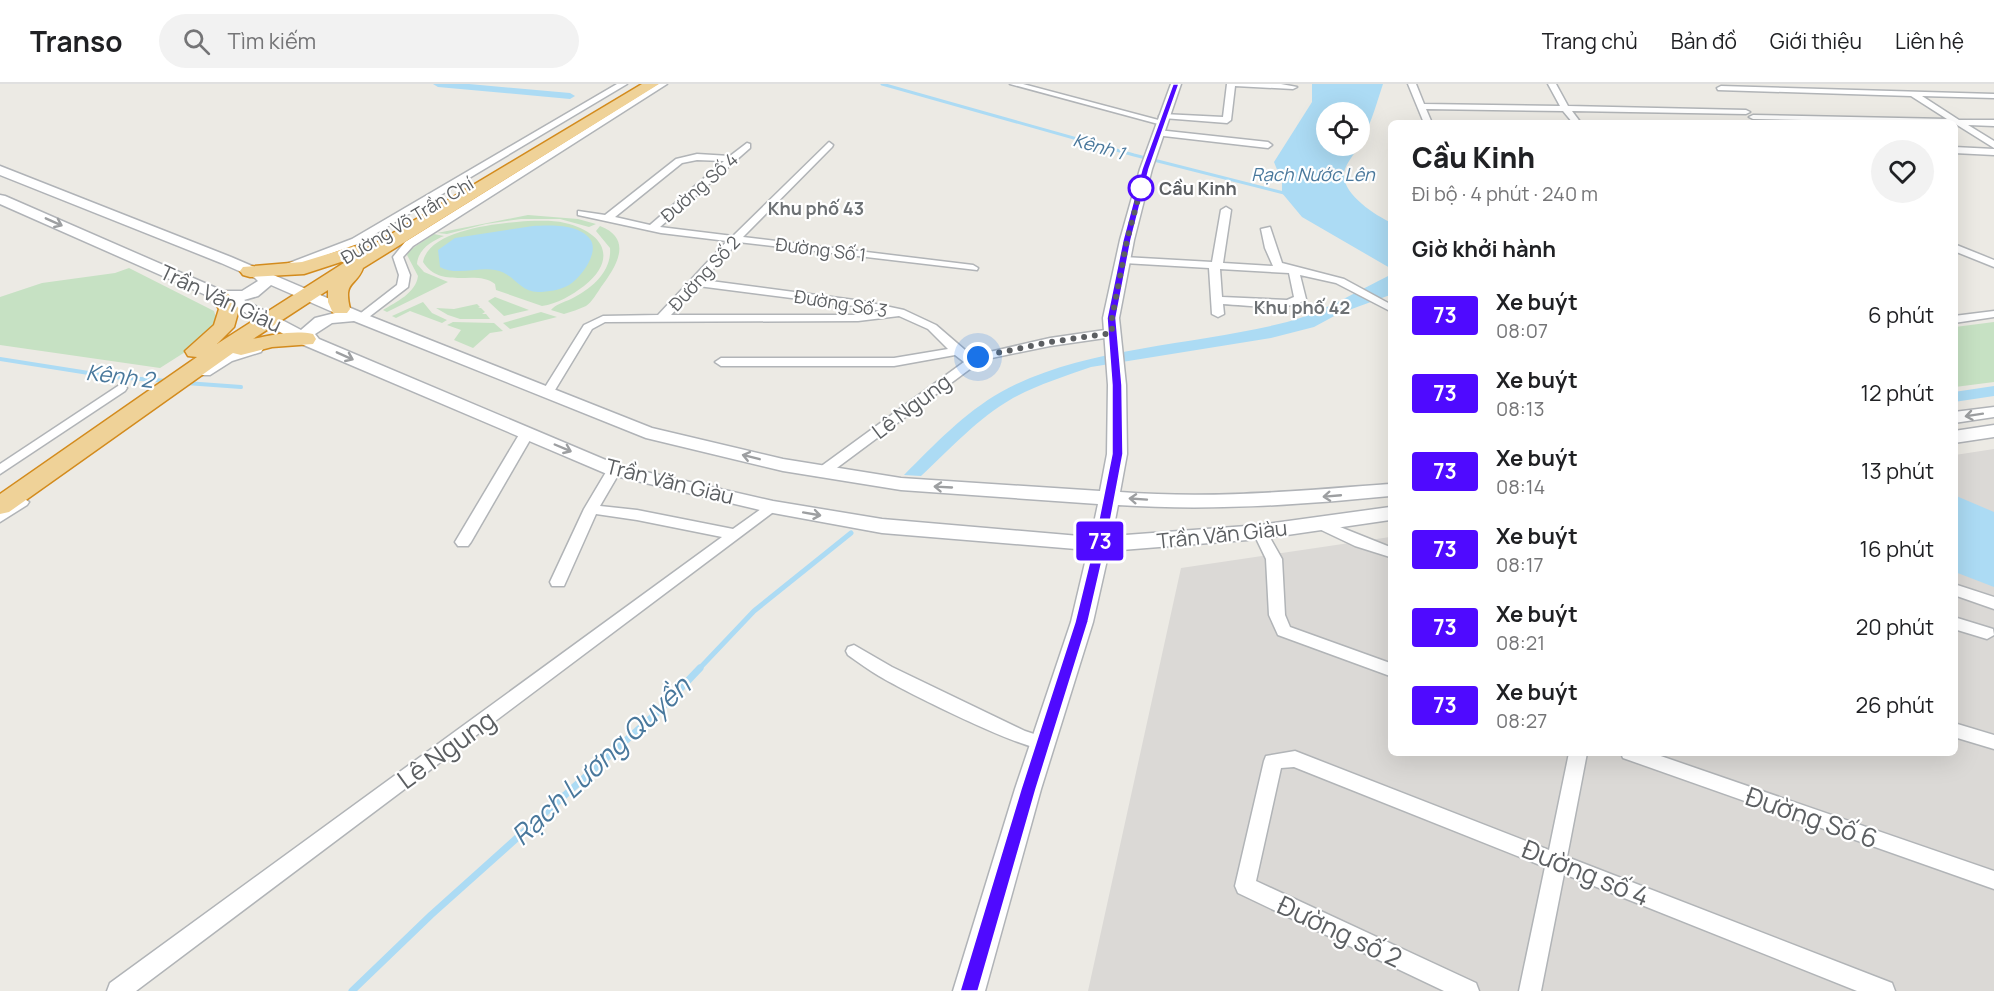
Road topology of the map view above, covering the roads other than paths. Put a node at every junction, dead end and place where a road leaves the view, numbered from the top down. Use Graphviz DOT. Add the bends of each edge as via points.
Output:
graph roads {
  1 [pos="623,84"];
  2 [pos="634,84"];
  3 [pos="651,84"];
  4 [pos="663,84"];
  5 [pos="1014,84"];
  6 [pos="1176,84"];
  7 [pos="1231,84"];
  8 [pos="1236,84"];
  9 [pos="1412,84"];
  10 [pos="1552,84"];
  11 [pos="1822,84"];
  12 [pos="1897,84"];
  13 [pos="1718,86"];
  14 [pos="1293,87"];
  15 [pos="1832,91"];
  16 [pos="1912,94"];
  17 [pos="1729,96"];
  18 [pos="1994,96"];
  19 [pos="1738,104"];
  20 [pos="1421,106"];
  21 [pos="1565,108"];
  22 [pos="1753,117"];
  23 [pos="1427,120"];
  24 [pos="1574,120"];
  25 [pos="1875,120"];
  26 [pos="1954,120"];
  27 [pos="1958,122"];
  28 [pos="1958,123"];
  29 [pos="1994,123"];
  30 [pos="1161,124"];
  31 [pos="1268,145"];
  32 [pos="1994,145"];
  33 [pos="747,146"];
  34 [pos="830,146"];
  35 [pos="1958,150"];
  36 [pos="1994,152"];
  37 [pos="730,159"];
  38 [pos="0,170"];
  39 [pos="0,199"];
  40 [pos="1226,210"];
  41 [pos="459,211"];
  42 [pos="439,213"];
  43 [pos="581,213"];
  44 [pos="603,217"];
  45 [pos="652,228"];
  46 [pos="1266,229"];
  47 [pos="735,239"];
  48 [pos="1958,249"];
  49 [pos="1994,255"];
  50 [pos="1976,256"];
  51 [pos="357,257"];
  52 [pos="1958,258"];
  53 [pos="1124,260"];
  54 [pos="1994,264"];
  55 [pos="1216,265"];
  56 [pos="973,268"];
  57 [pos="1291,269"];
  58 [pos="256,274"];
  59 [pos="694,282"];
  60 [pos="302,292"];
  61 [pos="218,295"];
  62 [pos="1217,300"];
  63 [pos="1388,307"];
  64 [pos="340,309"];
  65 [pos="900,312"];
  66 [pos="1218,314"];
  67 [pos="1994,315"];
  68 [pos="264,316"];
  69 [pos="361,318"];
  70 [pos="662,318"];
  71 [pos="1958,320"];
  72 [pos="308,340"];
  73 [pos="1114,350"];
  74 [pos="957,351"];
  75 [pos="971,361"];
  76 [pos="198,362"];
  77 [pos="721,362"];
  78 [pos="548,392"];
  79 [pos="152,393"];
  80 [pos="1994,412"];
  81 [pos="1958,417"];
  82 [pos="1994,431"];
  83 [pos="527,432"];
  84 [pos="1958,436"];
  85 [pos="0,470"];
  86 [pos="614,470"];
  87 [pos="821,473"];
  88 [pos="0,484"];
  89 [pos="1388,490"];
  90 [pos="1110,497"];
  91 [pos="0,506"];
  92 [pos="773,507"];
  93 [pos="591,509"];
  94 [pos="1388,514"];
  95 [pos="0,517"];
  96 [pos="1320,524"];
  97 [pos="1260,532"];
  98 [pos="736,535"];
  99 [pos="464,542"];
  100 [pos="1100,544"];
  101 [pos="1388,551"];
  102 [pos="558,582"];
  103 [pos="1958,590"];
  104 [pos="1994,603"];
  105 [pos="1958,624"];
  106 [pos="1987,633"];
  107 [pos="854,651"];
  108 [pos="1388,669"];
  109 [pos="1958,731"];
  110 [pos="1994,742"];
  111 [pos="1043,744"];
  112 [pos="1577,756"];
  113 [pos="1639,756"];
  114 [pos="1556,860"];
  115 [pos="1994,880"];
  116 [pos="1245,886"];
  117 [pos="118,991"];
  118 [pos="969,991"];
  119 [pos="1468,991"];
  120 [pos="1530,991"];
  121 [pos="1884,991"];
  1 -- 58 [label="street" via="356,241"];
  2 -- 51 [label="highway, Đường Võ Trần Chí"];
  3 -- 42 [label="highway, Đường Võ Trần Chí"];
  4 -- 41 [label="street"];
  5 -- 30 [label="street"];
  6 -- 30 [label="main road"];
  7 -- 30 [label="street" via="1227,120"];
  8 -- 14 [label="street"];
  9 -- 20 [label="street"];
  10 -- 21 [label="street"];
  11 -- 15 [label="street"];
  12 -- 16 [label="street"];
  13 -- 15 [label="street"];
  13 -- 17 [label="street"];
  15 -- 16 [label="street"];
  16 -- 18 [label="street"];
  16 -- 26 [label="street"];
  19 -- 22 [label="street"];
  20 -- 21 [label="street"];
  20 -- 23 [label="street"];
  21 -- 22 [label="street"];
  21 -- 24 [label="street"];
  22 -- 25 [label="street"];
  27 -- 29 [label="street"];
  28 -- 32 [label="street"];
  30 -- 31 [label="street"];
  30 -- 53 [label="main road"];
  33 -- 37 [label="street, Đường Số 4"];
  34 -- 47 [label="street, Đường Số 2"];
  35 -- 36 [label="street"];
  37 -- 44 [label="street" via="697,157 679,161"];
  37 -- 45 [label="street, Đường Số 4"];
  38 -- 58 [label="main road, Trần Văn Giàu"];
  39 -- 61 [label="main road, Trần Văn Giàu, one-way"];
  40 -- 55 [label="street"];
  41 -- 42 [label="street"];
  41 -- 69 [label="street" via="400,252 398,257 406,273 402,287"];
  42 -- 51 [label="highway, Đường Võ Trần Chí"];
  43 -- 44 [label="street, Đường Số 1"];
  44 -- 45 [label="street, Đường Số 1"];
  45 -- 47 [label="street, Đường Số 1"];
  46 -- 57 [label="street" via="1278,265"];
  47 -- 56 [label="street, Đường Số 1"];
  47 -- 59 [label="street, Đường Số 2"];
  48 -- 50 [label="street"];
  49 -- 50 [label="street"];
  50 -- 52 [label="street"];
  50 -- 54 [label="street"];
  51 -- 58 [label="highway"];
  51 -- 60 [label="highway, Đường Võ Trần Chí"];
  51 -- 64 [label="highway" via="338,286"];
  53 -- 55 [label="street"];
  53 -- 73 [label="main road" via="1112,318"];
  55 -- 57 [label="street"];
  55 -- 62 [label="street"];
  57 -- 62 [label="street" via="1300,299 1288,303"];
  57 -- 63 [label="street" via="1340,280"];
  58 -- 60 [label="main road, Trần Văn Giàu"];
  58 -- 61 [label="main road" via="266,281 255,292 232,297"];
  59 -- 65 [label="street, Đường Số 3"];
  59 -- 70 [label="street, Đường Số 2"];
  60 -- 64 [label="main road, Trần Văn Giàu"];
  60 -- 68 [label="highway, Đường Võ Trần Chí"];
  61 -- 68 [label="main road, Trần Văn Giàu"];
  61 -- 76 [label="highway" via="229,309 224,327"];
  62 -- 66 [label="street"];
  64 -- 69 [label="main road, Trần Văn Giàu"];
  65 -- 70 [label="street" via="858,318"];
  65 -- 74 [label="street, Đường Số 3" via="932,327"];
  67 -- 71 [label="street"];
  68 -- 72 [label="main road, Trần Văn Giàu"];
  68 -- 76 [label="highway, Đường Võ Trần Chí"];
  69 -- 72 [label="main road" via="338,317 320,322 307,334"];
  69 -- 78 [label="main road, Trần Văn Giàu"];
  70 -- 78 [label="street, Đường Số 2" via="594,322"];
  72 -- 76 [label="highway" via="257,344"];
  72 -- 83 [label="main road, Trần Văn Giàu, one-way"];
  73 -- 75 [label="street, Lê Ngung" via="996,352"];
  73 -- 90 [label="main road" via="1118,454"];
  74 -- 75 [label="street, Đường Số 3"];
  74 -- 77 [label="street" via="894,362"];
  75 -- 87 [label="street, Lê Ngung"];
  76 -- 79 [label="highway"];
  87 -- 78 [label="main road, Trần Văn Giàu, one-way" via="646,432"];
  79 -- 85 [label="street"];
  79 -- 88 [label="highway"];
  79 -- 91 [label="highway"];
  79 -- 95 [label="street"];
  80 -- 81 [label="main road, one-way"];
  82 -- 84 [label="main road"];
  83 -- 86 [label="main road, Trần Văn Giàu, one-way"];
  83 -- 99 [label="street"];
  86 -- 92 [label="main road, Trần Văn Giàu"];
  86 -- 93 [label="street"];
  90 -- 87 [label="main road, Trần Văn Giàu, one-way" via="901,484"];
  89 -- 90 [label="main road, Trần Văn Giàu, one-way" via="1238,502"];
  90 -- 100 [label="main road"];
  92 -- 98 [label="street, Lê Ngung"];
  92 -- 100 [label="main road, Trần Văn Giàu, one-way" via="882,526"];
  93 -- 98 [label="street"];
  93 -- 102 [label="street"];
  94 -- 96 [label="main road, Trần Văn Giàu"];
  96 -- 97 [label="main road, Trần Văn Giàu"];
  96 -- 101 [label="street"];
  97 -- 100 [label="main road, Trần Văn Giàu"];
  97 -- 108 [label="street" via="1274,559 1277,615 1284,631"];
  98 -- 117 [label="street, Lê Ngung"];
  100 -- 111 [label="main road" via="1082,622"];
  103 -- 104 [label="street"];
  105 -- 106 [label="street"];
  107 -- 111 [label="street" via="886,672"];
  109 -- 110 [label="street"];
  111 -- 118 [label="main road"];
  112 -- 114 [label="street"];
  113 -- 115 [label="street, Đường Số 6"];
  114 -- 116 [label="street, Đường số 4" via="1296,759 1285,759 1273,761"];
  114 -- 120 [label="street"];
  114 -- 121 [label="street, Đường số 4"];
  116 -- 119 [label="street, Đường số 2"];
}
